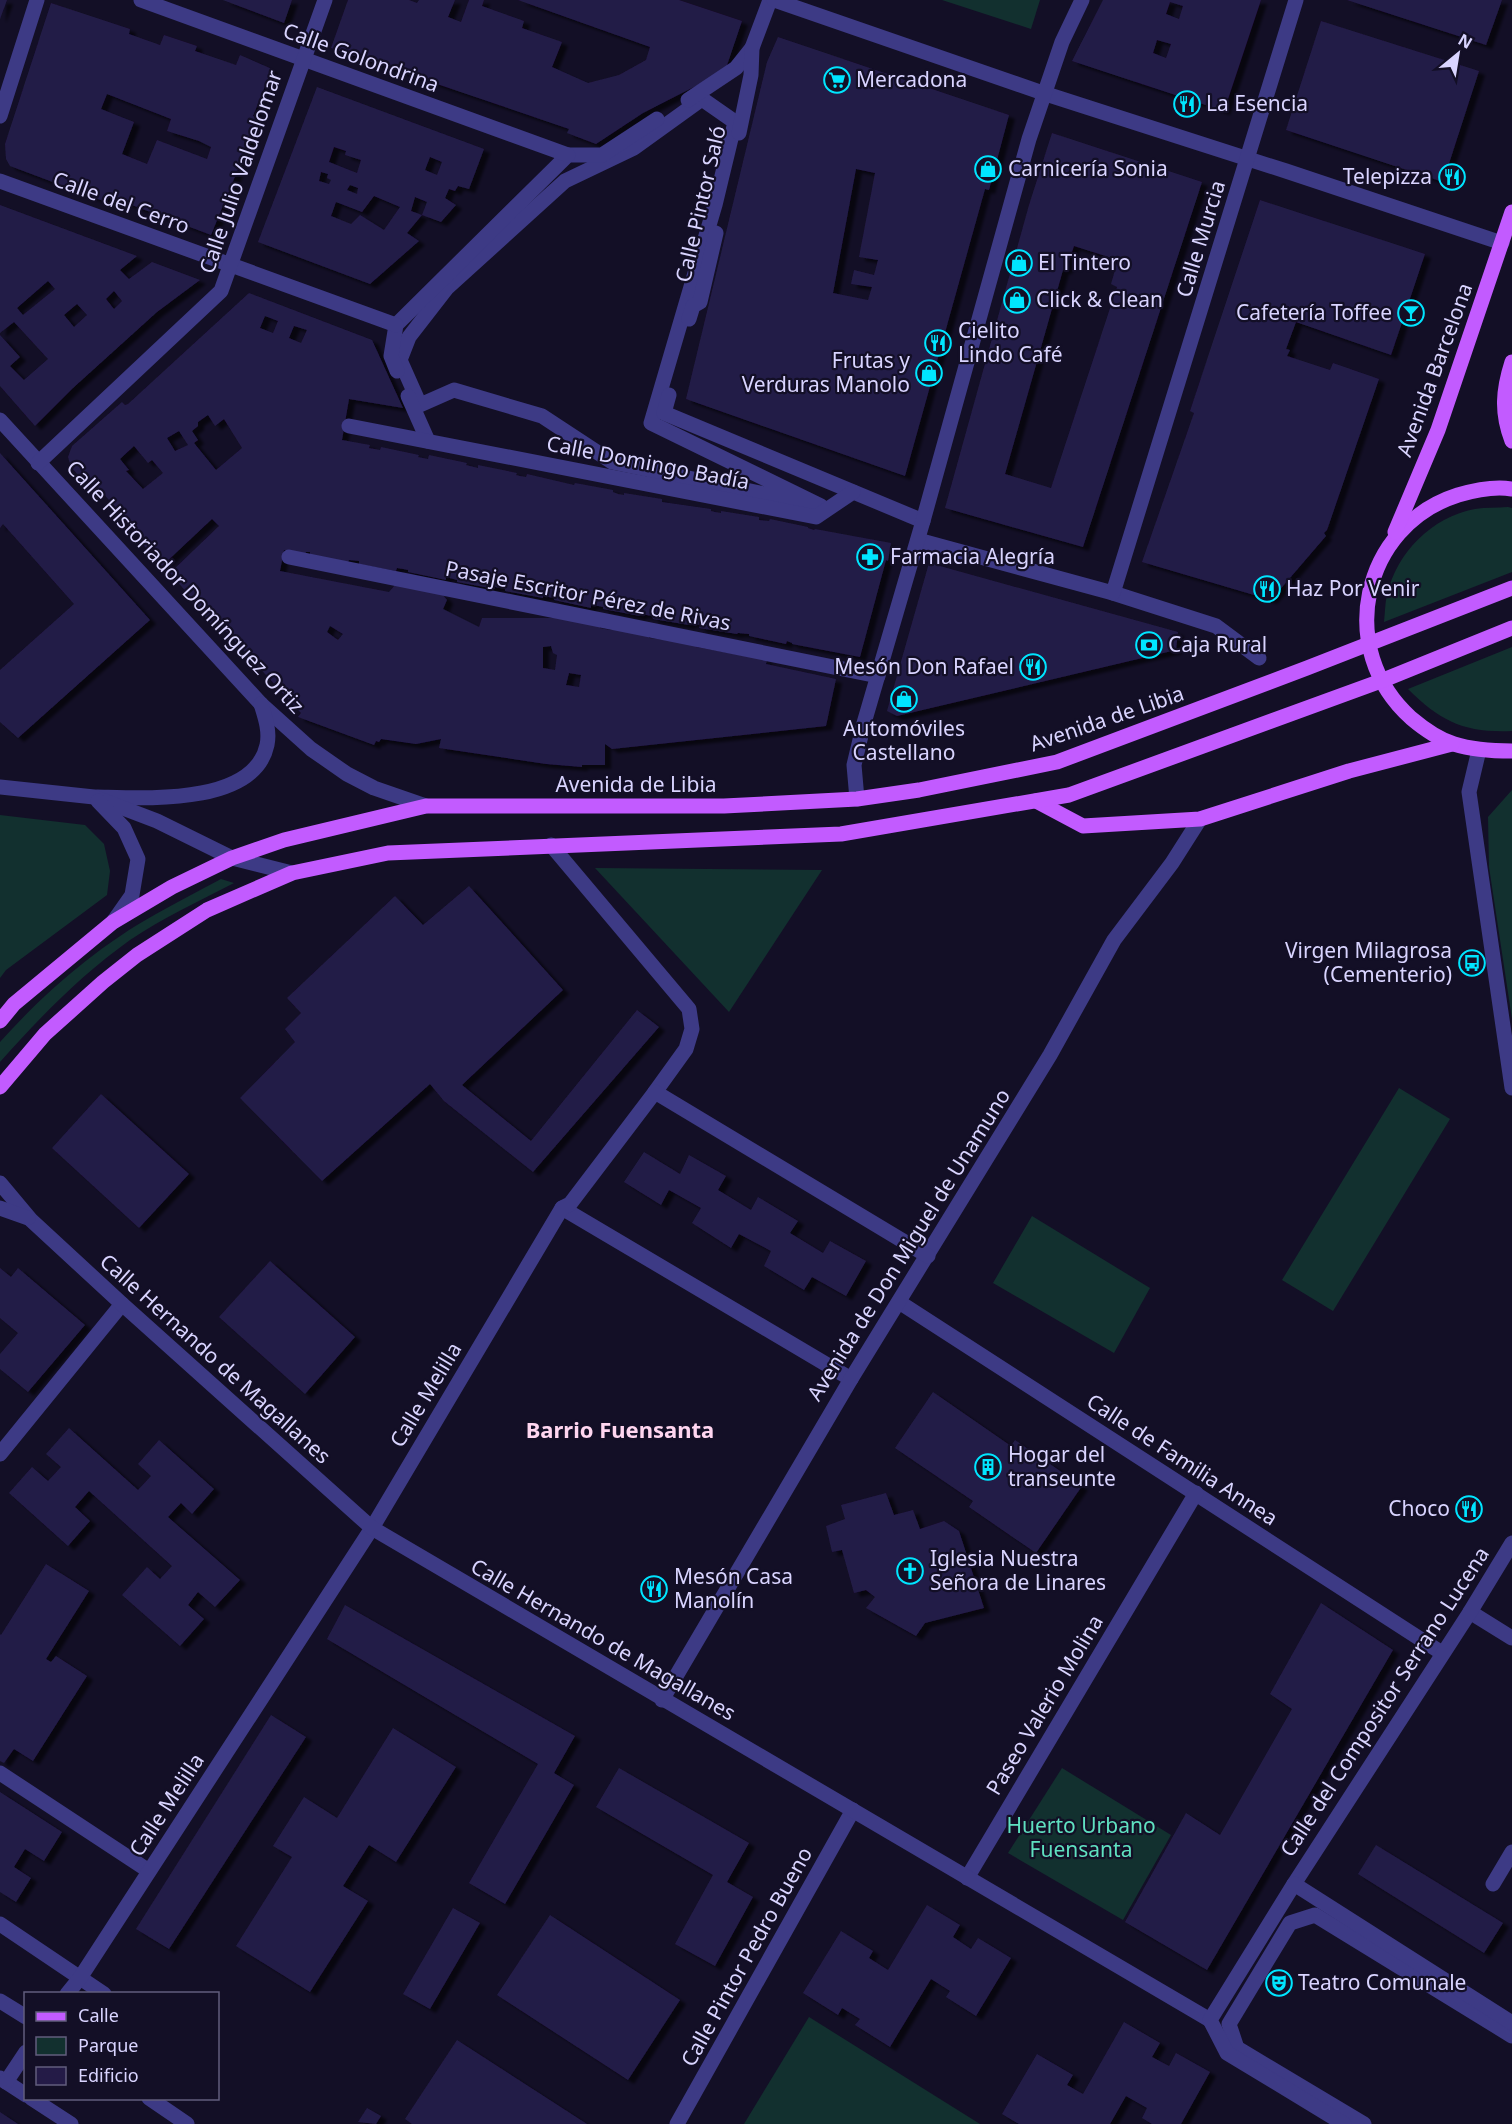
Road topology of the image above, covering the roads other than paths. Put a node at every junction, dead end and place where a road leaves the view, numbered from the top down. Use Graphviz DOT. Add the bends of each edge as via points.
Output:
graph roads {
  1 [pos="37,0"];
  2 [pos="141,0"];
  3 [pos="325,0"];
  4 [pos="772,0"];
  5 [pos="1082,0"];
  6 [pos="1296,0"];
  7 [pos="752,48"];
  8 [pos="302,59"];
  9 [pos="1043,93"];
  10 [pos="0,116"];
  11 [pos="568,155"];
  12 [pos="1248,158"];
  13 [pos="0,181"];
  14 [pos="565,181"];
  15 [pos="1512,212"];
  16 [pos="1502,243"];
  17 [pos="231,265"];
  18 [pos="396,325"];
  19 [pos="1512,362"];
  20 [pos="663,413"];
  21 [pos="0,420"];
  22 [pos="349,426"];
  23 [pos="428,441"];
  24 [pos="1512,441"];
  25 [pos="38,463"];
  26 [pos="1512,489"];
  27 [pos="853,492"];
  28 [pos="923,521"];
  29 [pos="918,540"];
  30 [pos="1392,541"];
  31 [pos="289,557"];
  32 [pos="1512,588"];
  33 [pos="1113,593"];
  34 [pos="1512,628"];
  35 [pos="1368,644"];
  36 [pos="1258,658"];
  37 [pos="878,676"];
  38 [pos="1381,681"];
  39 [pos="261,704"];
  40 [pos="1452,744"];
  41 [pos="1479,750"];
  42 [pos="1512,751"];
  43 [pos="0,787"];
  44 [pos="93,797"];
  45 [pos="857,799"];
  46 [pos="1036,801"];
  47 [pos="426,806"];
  48 [pos="1200,819"];
  49 [pos="551,845"];
  50 [pos="232,858"];
  51 [pos="292,873"];
  52 [pos="113,922"];
  53 [pos="0,1021"];
  54 [pos="0,1087"];
  55 [pos="1512,1088"];
  56 [pos="655,1092"];
  57 [pos="0,1183"];
  58 [pos="0,1208"];
  59 [pos="562,1208"];
  60 [pos="31,1220"];
  61 [pos="927,1256"];
  62 [pos="899,1302"];
  63 [pos="122,1304"];
  64 [pos="851,1379"];
  65 [pos="0,1454"];
  66 [pos="1196,1493"];
  67 [pos="372,1528"];
  68 [pos="1512,1543"];
  69 [pos="1470,1612"];
  70 [pos="1512,1638"];
  71 [pos="1442,1653"];
  72 [pos="662,1700"];
  73 [pos="0,1773"];
  74 [pos="853,1810"];
  75 [pos="1512,1852"];
  76 [pos="149,1871"];
  77 [pos="966,1878"];
  78 [pos="1294,1884"];
  79 [pos="1493,1884"];
  80 [pos="0,1924"];
  81 [pos="80,1978"];
  82 [pos="69,1992"];
  83 [pos="101,1992"];
  84 [pos="0,2001"];
  85 [pos="24,2016"];
  86 [pos="1210,2020"];
  87 [pos="1512,2023"];
  88 [pos="1512,2036"];
  89 [pos="24,2054"];
  90 [pos="3,2080"];
  91 [pos="24,2094"];
  92 [pos="34,2100"];
  93 [pos="152,2100"];
  94 [pos="71,2124"];
  95 [pos="187,2124"];
  96 [pos="677,2124"];
  97 [pos="1344,2124"];
  98 [pos="1364,2124"];
  1 -- 10 [label="street"];
  2 -- 8 [label="street, Calle Golondrina"];
  3 -- 8 [label="street, Calle Julio Valdelomar"];
  4 -- 7 [label="street, Calle Pintor Saló"];
  4 -- 9 [label="street"];
  5 -- 9 [label="street"];
  6 -- 12 [label="street, Calle Murcia"];
  7 -- 11 [label="street, Calle Golondrina" via="736,68 602,155"];
  7 -- 20 [label="street, Calle Pintor Saló" via="752,75 700,302 693,306"];
  8 -- 11 [label="street, Calle Golondrina"];
  8 -- 17 [label="street, Calle Julio Valdelomar"];
  9 -- 12 [label="street"];
  9 -- 28 [label="street"];
  11 -- 18 [label="street"];
  12 -- 16 [label="street"];
  12 -- 33 [label="street, Calle Murcia"];
  13 -- 17 [label="street, Calle del Cerro"];
  14 -- 14 [label="street" via="634,147 702,99 735,122 715,205 651,423 821,506 612,462 542,416 454,390 420,405 400,360 409,337 447,288"];
  15 -- 16 [label="main road, Avenida Barcelona"];
  16 -- 30 [label="main road, Avenida Barcelona" via="1438,430"];
  17 -- 18 [label="street, Calle del Cerro"];
  17 -- 25 [label="street, Calle Julio Valdelomar" via="221,291"];
  18 -- 23 [label="street" via="391,356"];
  19 -- 24 [label="main road" via="1504,387 1506,423"];
  20 -- 27 [label="street, Calle Domingo Badía"];
  21 -- 25 [label="street, Calle Historiador Domínguez Ortiz"];
  22 -- 23 [label="street, Calle Domingo Badía"];
  23 -- 27 [label="street, Calle Domingo Badía" via="816,517"];
  25 -- 39 [label="street, Calle Historiador Domínguez Ortiz"];
  26 -- 30 [label="main road" via="1474,490 1443,500 1415,518"];
  27 -- 28 [label="street, Calle Domingo Badía"];
  28 -- 29 [label="street"];
  29 -- 33 [label="street"];
  29 -- 37 [label="street"];
  30 -- 35 [label="main road" via="1375,572 1366,608"];
  31 -- 37 [label="street, Pasaje Escritor Pérez de Rivas"];
  32 -- 35 [label="main road, Avenida de Libia"];
  33 -- 36 [label="street" via="1216,626"];
  34 -- 38 [label="main road"];
  35 -- 38 [label="main road"];
  35 -- 45 [label="main road, Avenida de Libia" via="1057,762"];
  37 -- 45 [label="street" via="854,765"];
  38 -- 40 [label="main road" via="1400,707 1424,729"];
  38 -- 46 [label="main road" via="1069,795"];
  39 -- 44 [label="street" via="267,723 264,754 245,777 229,786 195,794"];
  39 -- 47 [label="street, Calle Historiador Domínguez Ortiz" via="311,749 347,774"];
  40 -- 41 [label="main road"];
  40 -- 48 [label="main road" via="1349,771"];
  41 -- 42 [label="main road"];
  41 -- 55 [label="street" via="1469,792"];
  43 -- 44 [label="street"];
  44 -- 50 [label="street" via="157,820"];
  44 -- 52 [label="street" via="124,828 138,860 132,895"];
  45 -- 47 [label="main road, Avenida de Libia" via="724,806"];
  46 -- 48 [label="main road" via="1083,826"];
  46 -- 49 [label="main road" via="841,834"];
  47 -- 50 [label="main road, Avenida de Libia" via="284,840"];
  48 -- 61 [label="street, Avenida de Don Miguel de Unamuno" via="1114,940 1050,1055"];
  49 -- 51 [label="main road" via="388,853"];
  49 -- 56 [label="street, Calle Melilla" via="689,1009 692,1029 686,1048"];
  50 -- 51 [label="street"];
  50 -- 52 [label="main road, Avenida de Libia"];
  51 -- 54 [label="main road" via="207,910 138,955 45,1034"];
  52 -- 53 [label="main road, Avenida de Libia" via="14,1004"];
  56 -- 59 [label="street, Calle Melilla" via="570,1204"];
  56 -- 61 [label="street"];
  57 -- 60 [label="street, Calle Hernando de Magallanes"];
  58 -- 60 [label="street, Calle Hernando de Magallanes"];
  59 -- 64 [label="street"];
  59 -- 67 [label="street, Calle Melilla"];
  60 -- 63 [label="street, Calle Hernando de Magallanes"];
  61 -- 62 [label="street, Avenida de Don Miguel de Unamuno"];
  62 -- 64 [label="street, Avenida de Don Miguel de Unamuno"];
  62 -- 66 [label="street, Calle de Familia Annea"];
  63 -- 65 [label="street"];
  63 -- 67 [label="street, Calle Hernando de Magallanes"];
  64 -- 72 [label="street, Avenida de Don Miguel de Unamuno"];
  66 -- 71 [label="street, Calle de Familia Annea"];
  66 -- 77 [label="street, Paseo Valerio Molina"];
  67 -- 72 [label="street, Calle Hernando de Magallanes"];
  67 -- 76 [label="street, Calle Melilla"];
  68 -- 69 [label="street, Calle del Compositor Serrano Lucena"];
  69 -- 70 [label="street"];
  69 -- 71 [label="street, Calle del Compositor Serrano Lucena"];
  71 -- 78 [label="street, Calle del Compositor Serrano Lucena"];
  72 -- 74 [label="street, Calle Hernando de Magallanes"];
  73 -- 76 [label="street"];
  74 -- 77 [label="street, Calle Hernando de Magallanes"];
  74 -- 96 [label="street, Calle Pintor Pedro Bueno"];
  75 -- 79 [label="street"];
  76 -- 81 [label="street, Calle Melilla"];
  77 -- 86 [label="street, Calle Hernando de Magallanes"];
  78 -- 86 [label="street, Calle del Compositor Serrano Lucena"];
  78 -- 87 [label="street"];
  80 -- 81 [label="street"];
  81 -- 82 [label="street, Calle Melilla"];
  81 -- 83 [label="street"];
  84 -- 85 [label="street"];
  86 -- 97 [label="street" via="1227,2053"];
  88 -- 98 [label="street" via="1316,1915 1290,1923 1229,2024 1237,2048"];
  89 -- 90 [label="street"];
  90 -- 91 [label="street"];
  92 -- 94 [label="street"];
  93 -- 95 [label="street"];
}
